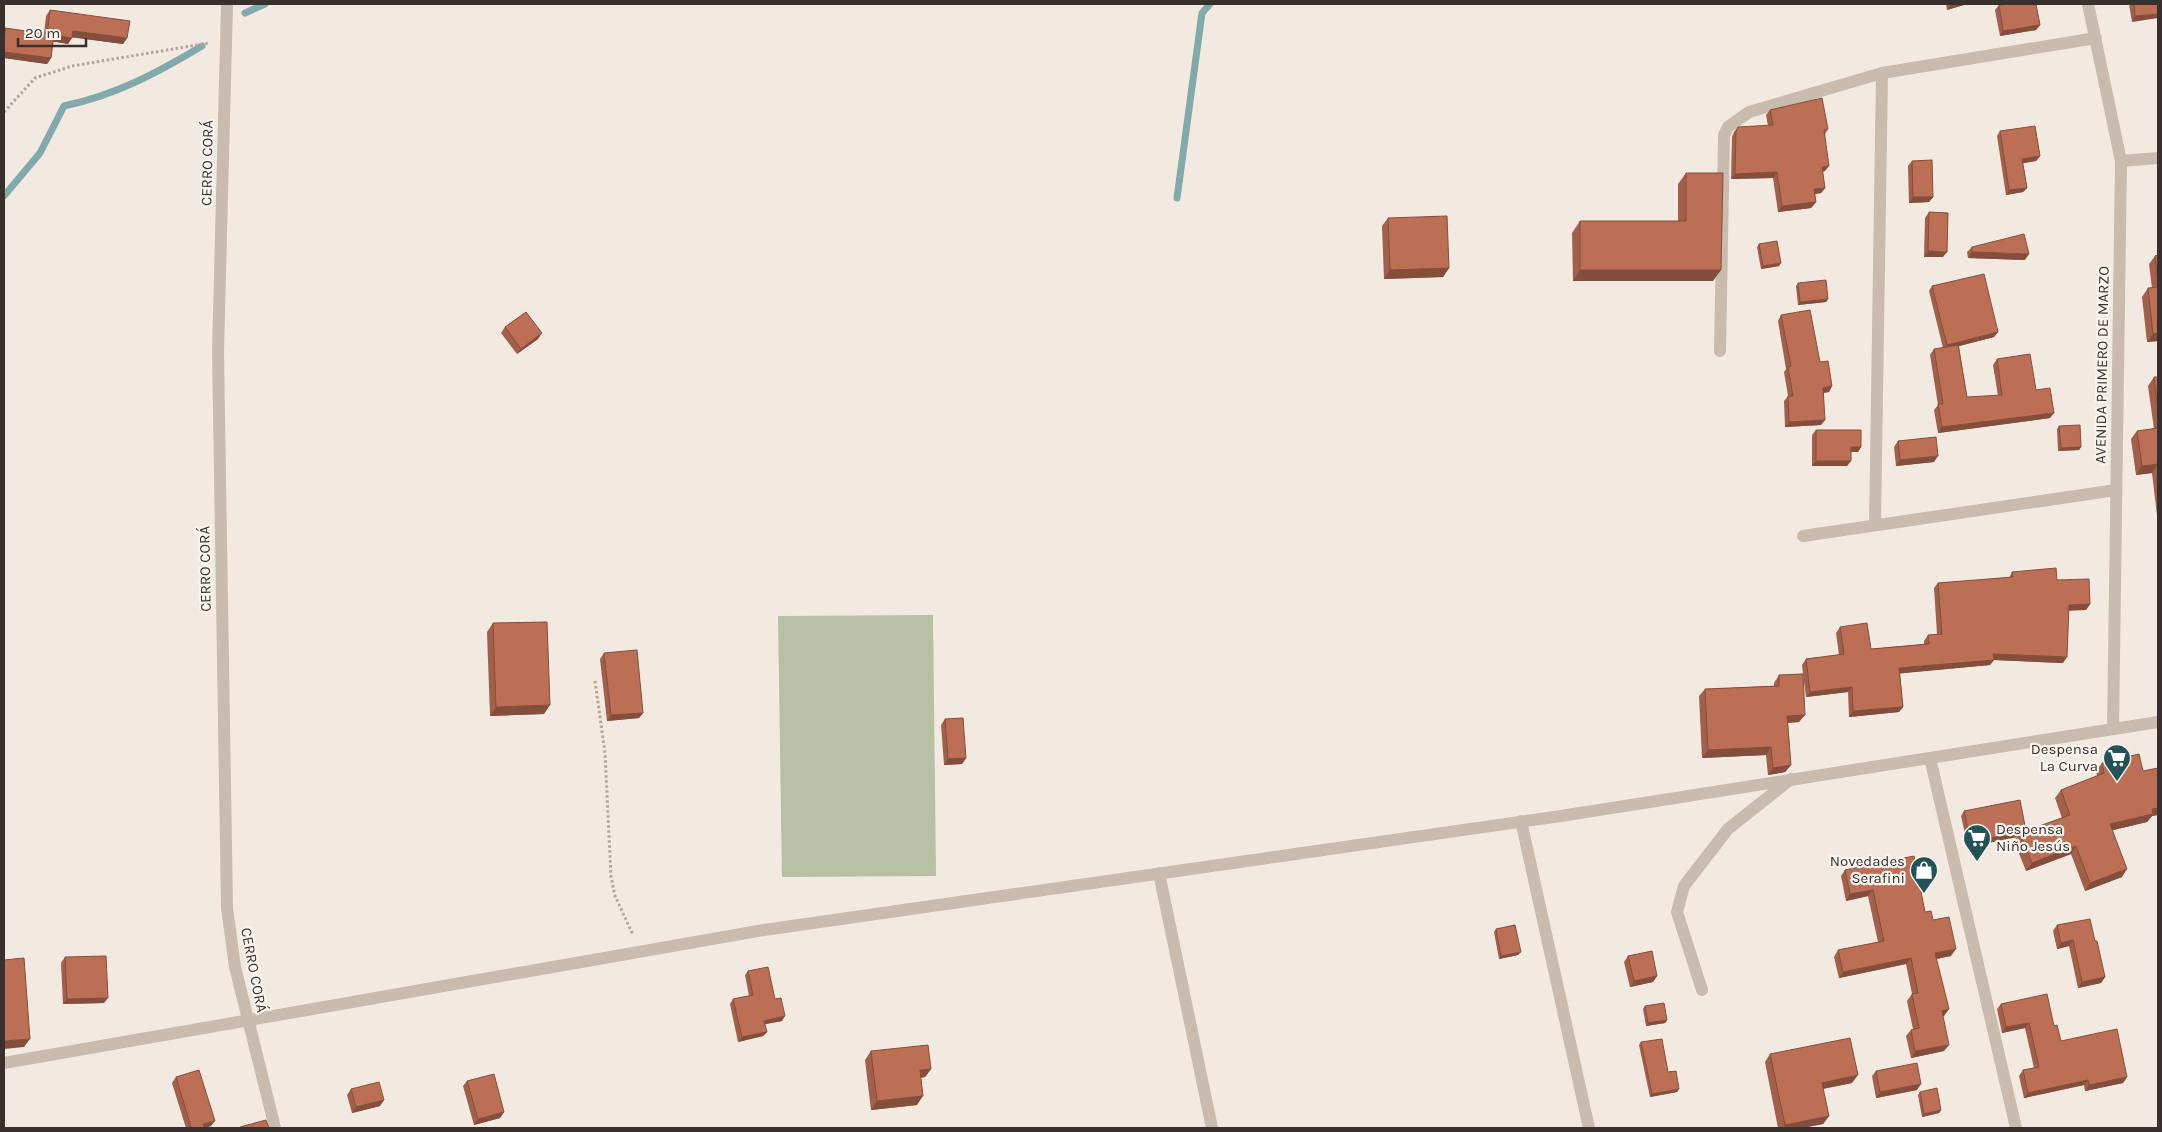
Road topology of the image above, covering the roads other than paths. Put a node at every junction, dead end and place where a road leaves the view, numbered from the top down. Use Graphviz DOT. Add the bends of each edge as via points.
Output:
graph roads {
  1 [pos="227,4"];
  2 [pos="2088,4"];
  3 [pos="2096,38"];
  4 [pos="1882,73"];
  5 [pos="2158,158"];
  6 [pos="2121,160"];
  7 [pos="1720,351"];
  8 [pos="2116,490"];
  9 [pos="1875,525"];
  10 [pos="1803,536"];
  11 [pos="2158,722"];
  12 [pos="2113,729"];
  13 [pos="1930,758"];
  14 [pos="1792,779"];
  15 [pos="1521,821"];
  16 [pos="1160,873"];
  17 [pos="1702,990"];
  18 [pos="247,1020"];
  19 [pos="4,1063"];
  20 [pos="275,1128"];
  21 [pos="1212,1128"];
  22 [pos="1589,1128"];
  23 [pos="2016,1128"];
  1 -- 18 [label="street, CERRO CORÁ" via="218,352 227,908"];
  2 -- 3 [label="street, AVENIDA PRIMERO DE MARZO"];
  3 -- 4 [label="street"];
  3 -- 6 [label="street, AVENIDA PRIMERO DE MARZO"];
  4 -- 7 [label="street" via="1749,112 1728,127 1724,134"];
  4 -- 9 [label="street"];
  5 -- 6 [label="street"];
  6 -- 8 [label="street, AVENIDA PRIMERO DE MARZO"];
  8 -- 9 [label="street"];
  8 -- 12 [label="street, AVENIDA PRIMERO DE MARZO"];
  9 -- 10 [label="street"];
  11 -- 12 [label="street"];
  12 -- 13 [label="street"];
  13 -- 14 [label="street"];
  13 -- 23 [label="street"];
  14 -- 15 [label="street"];
  14 -- 17 [label="street" via="1728,829 1684,886 1676,912"];
  15 -- 16 [label="street"];
  15 -- 22 [label="street"];
  16 -- 18 [label="street" via="764,930"];
  16 -- 21 [label="street"];
  18 -- 19 [label="street"];
  18 -- 20 [label="street, CERRO CORÁ"];
}
